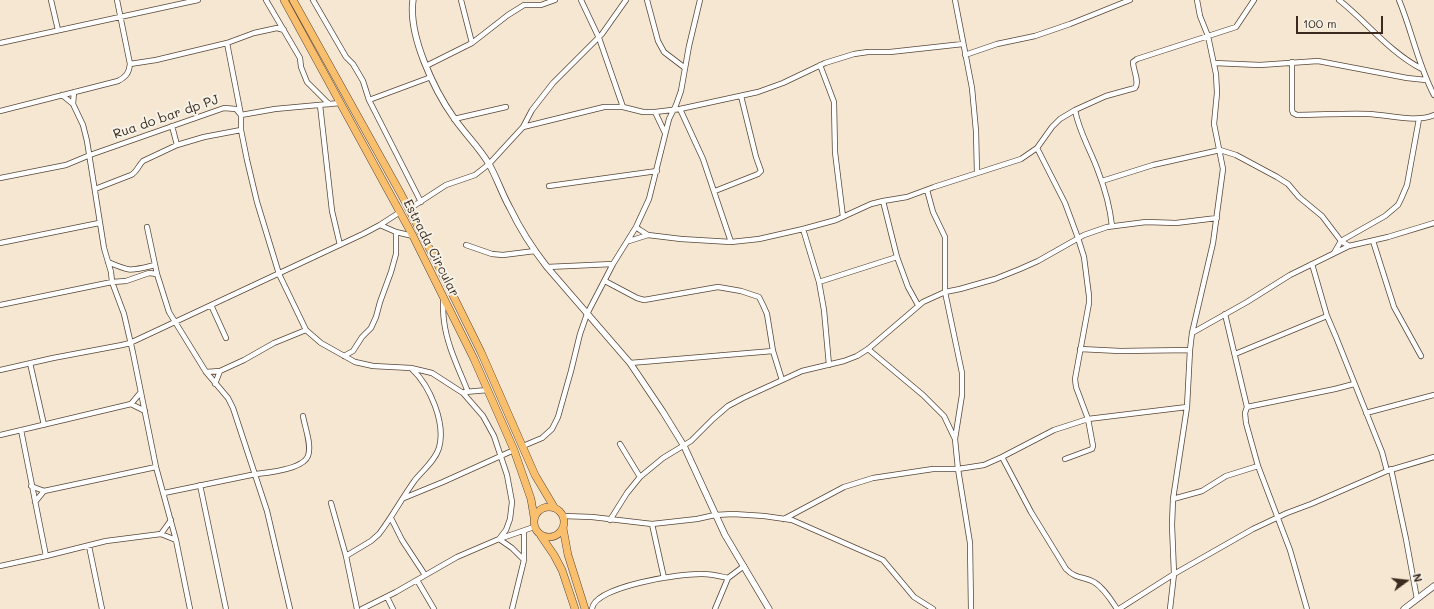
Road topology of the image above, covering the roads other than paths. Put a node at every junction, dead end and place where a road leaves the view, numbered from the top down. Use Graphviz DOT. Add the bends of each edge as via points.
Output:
graph roads {
  1 [pos="51,0"];
  2 [pos="117,0"];
  3 [pos="198,0"];
  4 [pos="266,0"];
  5 [pos="284,0"];
  6 [pos="293,0"];
  7 [pos="313,0"];
  8 [pos="413,0"];
  9 [pos="461,0"];
  10 [pos="555,0"];
  11 [pos="581,0"];
  12 [pos="626,0"];
  13 [pos="647,0"];
  14 [pos="700,0"];
  15 [pos="956,0"];
  16 [pos="1130,0"];
  17 [pos="1197,0"];
  18 [pos="1254,0"];
  19 [pos="1339,0"];
  20 [pos="1399,0"];
  21 [pos="180,2"];
  22 [pos="524,2"];
  23 [pos="120,18"];
  24 [pos="279,22"];
  25 [pos="277,28"];
  26 [pos="58,30"];
  27 [pos="284,30"];
  28 [pos="1208,36"];
  29 [pos="598,38"];
  30 [pos="0,43"];
  31 [pos="227,43"];
  32 [pos="472,43"];
  33 [pos="963,44"];
  34 [pos="965,55"];
  35 [pos="1292,62"];
  36 [pos="1214,63"];
  37 [pos="130,64"];
  38 [pos="426,66"];
  39 [pos="820,66"];
  40 [pos="685,68"];
  41 [pos="1422,69"];
  42 [pos="431,77"];
  43 [pos="1426,80"];
  44 [pos="74,92"];
  45 [pos="62,95"];
  46 [pos="741,96"];
  47 [pos="1434,96"];
  48 [pos="369,100"];
  49 [pos="340,103"];
  50 [pos="73,104"];
  51 [pos="328,104"];
  52 [pos="320,105"];
  53 [pos="623,106"];
  54 [pos="506,107"];
  55 [pos="674,109"];
  56 [pos="680,109"];
  57 [pos="1075,110"];
  58 [pos="0,111"];
  59 [pos="655,112"];
  60 [pos="241,115"];
  61 [pos="1434,115"];
  62 [pos="1419,118"];
  63 [pos="454,119"];
  64 [pos="172,126"];
  65 [pos="523,127"];
  66 [pos="241,130"];
  67 [pos="665,133"];
  68 [pos="177,145"];
  69 [pos="1037,148"];
  70 [pos="1220,150"];
  71 [pos="90,155"];
  72 [pos="489,164"];
  73 [pos="657,171"];
  74 [pos="977,173"];
  75 [pos="0,178"];
  76 [pos="1102,181"];
  77 [pos="549,186"];
  78 [pos="95,189"];
  79 [pos="927,190"];
  80 [pos="715,191"];
  81 [pos="883,201"];
  82 [pos="421,202"];
  83 [pos="409,209"];
  84 [pos="400,212"];
  85 [pos="843,217"];
  86 [pos="1217,218"];
  87 [pos="100,223"];
  88 [pos="1434,224"];
  89 [pos="380,225"];
  90 [pos="1112,226"];
  91 [pos="146,227"];
  92 [pos="636,227"];
  93 [pos="803,230"];
  94 [pos="726,231"];
  95 [pos="396,232"];
  96 [pos="648,235"];
  97 [pos="413,236"];
  98 [pos="1078,238"];
  99 [pos="629,240"];
  100 [pos="1340,241"];
  101 [pos="1373,241"];
  102 [pos="720,242"];
  103 [pos="731,242"];
  104 [pos="0,243"];
  105 [pos="340,245"];
  106 [pos="466,245"];
  107 [pos="1349,246"];
  108 [pos="535,251"];
  109 [pos="1334,253"];
  110 [pos="897,257"];
  111 [pos="108,262"];
  112 [pos="613,264"];
  113 [pos="1312,264"];
  114 [pos="155,265"];
  115 [pos="546,267"];
  116 [pos="157,274"];
  117 [pos="279,274"];
  118 [pos="605,281"];
  119 [pos="112,282"];
  120 [pos="819,282"];
  121 [pos="945,292"];
  122 [pos="443,296"];
  123 [pos="0,305"];
  124 [pos="211,305"];
  125 [pos="918,305"];
  126 [pos="587,314"];
  127 [pos="1225,314"];
  128 [pos="1327,316"];
  129 [pos="175,323"];
  130 [pos="306,330"];
  131 [pos="1192,333"];
  132 [pos="226,338"];
  133 [pos="130,343"];
  134 [pos="868,349"];
  135 [pos="1080,349"];
  136 [pos="1190,350"];
  137 [pos="773,351"];
  138 [pos="1235,354"];
  139 [pos="344,356"];
  140 [pos="1421,356"];
  141 [pos="30,363"];
  142 [pos="630,363"];
  143 [pos="829,365"];
  144 [pos="411,368"];
  145 [pos="0,370"];
  146 [pos="220,371"];
  147 [pos="206,372"];
  148 [pos="782,380"];
  149 [pos="215,384"];
  150 [pos="1354,384"];
  151 [pos="488,390"];
  152 [pos="141,392"];
  153 [pos="465,392"];
  154 [pos="1434,395"];
  155 [pos="131,404"];
  156 [pos="1187,407"];
  157 [pos="1247,407"];
  158 [pos="145,411"];
  159 [pos="1366,413"];
  160 [pos="303,416"];
  161 [pos="1088,419"];
  162 [pos="44,425"];
  163 [pos="21,430"];
  164 [pos="0,434"];
  165 [pos="955,439"];
  166 [pos="620,444"];
  167 [pos="523,446"];
  168 [pos="684,446"];
  169 [pos="514,450"];
  170 [pos="501,456"];
  171 [pos="1434,457"];
  172 [pos="1002,458"];
  173 [pos="1065,459"];
  174 [pos="1258,466"];
  175 [pos="156,467"];
  176 [pos="958,469"];
  177 [pos="1389,470"];
  178 [pos="256,474"];
  179 [pos="640,477"];
  180 [pos="200,485"];
  181 [pos="31,486"];
  182 [pos="44,492"];
  183 [pos="164,493"];
  184 [pos="404,498"];
  185 [pos="1173,499"];
  186 [pos="35,502"];
  187 [pos="331,503"];
  188 [pos="554,508"];
  189 [pos="715,515"];
  190 [pos="563,516"];
  191 [pos="534,517"];
  192 [pos="1279,517"];
  193 [pos="391,518"];
  194 [pos="784,519"];
  195 [pos="171,520"];
  196 [pos="610,520"];
  197 [pos="652,524"];
  198 [pos="534,527"];
  199 [pos="563,528"];
  200 [pos="524,532"];
  201 [pos="160,534"];
  202 [pos="541,536"];
  203 [pos="499,539"];
  204 [pos="176,540"];
  205 [pos="89,546"];
  206 [pos="46,556"];
  207 [pos="346,556"];
  208 [pos="524,560"];
  209 [pos="0,566"];
  210 [pos="744,566"];
  211 [pos="1174,574"];
  212 [pos="425,576"];
  213 [pos="664,578"];
  214 [pos="728,578"];
  215 [pos="417,580"];
  216 [pos="1434,586"];
  217 [pos="387,597"];
  218 [pos="1417,599"];
  219 [pos="101,604"];
  220 [pos="96,609"];
  221 [pos="102,609"];
  222 [pos="190,609"];
  223 [pos="226,609"];
  224 [pos="290,609"];
  225 [pos="357,609"];
  226 [pos="362,609"];
  227 [pos="393,609"];
  228 [pos="434,609"];
  229 [pos="512,609"];
  230 [pos="575,609"];
  231 [pos="585,609"];
  232 [pos="592,609"];
  233 [pos="715,609"];
  234 [pos="769,609"];
  235 [pos="933,609"];
  236 [pos="971,609"];
  237 [pos="1118,609"];
  238 [pos="1170,609"];
  239 [pos="1307,609"];
  240 [pos="1404,609"];
  1 -- 26 [label="street"];
  2 -- 23 [label="street"];
  3 -- 21 [label="street"];
  4 -- 24 [label="street"];
  5 -- 49 [label="main road, Estrada Circular"];
  6 -- 83 [label="main road, Estrada Circular"];
  7 -- 48 [label="street" via="346,57 361,77"];
  8 -- 38 [label="street" via="414,26"];
  9 -- 32 [label="street"];
  10 -- 22 [label="street" via="540,5"];
  11 -- 29 [label="street"];
  12 -- 29 [label="street"];
  13 -- 40 [label="street" via="658,41 664,52"];
  14 -- 40 [label="street"];
  15 -- 33 [label="street"];
  16 -- 34 [label="street" via="1035,36 997,44"];
  17 -- 28 [label="street"];
  18 -- 28 [label="street" via="1236,27"];
  19 -- 41 [label="street" via="1382,41"];
  20 -- 41 [label="street"];
  21 -- 23 [label="street"];
  22 -- 32 [label="street"];
  23 -- 26 [label="street"];
  23 -- 37 [label="street"];
  24 -- 25 [label="street"];
  24 -- 27 [label="street"];
  25 -- 27 [label="street"];
  25 -- 31 [label="street"];
  26 -- 30 [label="street"];
  27 -- 51 [label="street" via="300,58 300,67 307,82"];
  28 -- 36 [label="street"];
  28 -- 57 [label="street" via="1137,59 1133,62 1137,81 1135,88 1106,96"];
  29 -- 53 [label="street"];
  29 -- 65 [label="street" via="553,83 536,104"];
  31 -- 37 [label="street"];
  31 -- 60 [label="street"];
  32 -- 38 [label="street"];
  33 -- 34 [label="street"];
  33 -- 39 [label="street" via="854,54"];
  34 -- 74 [label="street" via="972,88"];
  35 -- 36 [label="street" via="1260,65"];
  35 -- 43 [label="street" via="1318,61"];
  35 -- 62 [label="street" via="1292,110 1297,115 1367,114"];
  36 -- 70 [label="street" via="1217,93 1214,124"];
  37 -- 44 [label="street" via="126,77"];
  38 -- 42 [label="street"];
  39 -- 46 [label="street" via="783,83"];
  39 -- 85 [label="street" via="834,102 835,152"];
  40 -- 55 [label="street" via="681,92"];
  41 -- 43 [label="street"];
  42 -- 48 [label="street"];
  42 -- 63 [label="street"];
  43 -- 47 [label="street"];
  44 -- 45 [label="street"];
  44 -- 50 [label="street"];
  45 -- 50 [label="street"];
  45 -- 58 [label="street"];
  46 -- 56 [label="street"];
  46 -- 80 [label="street" via="761,171"];
  48 -- 82 [label="street"];
  49 -- 51 [label="street"];
  49 -- 84 [label="main road, Estrada Circular"];
  50 -- 71 [label="street" via="83,125"];
  51 -- 52 [label="street"];
  52 -- 60 [label="street"];
  52 -- 105 [label="street" via="332,211"];
  53 -- 59 [label="street" via="643,112"];
  53 -- 65 [label="street" via="604,107"];
  54 -- 63 [label="street"];
  55 -- 56 [label="street"];
  55 -- 59 [label="street"];
  55 -- 67 [label="street"];
  56 -- 80 [label="street"];
  57 -- 69 [label="street" via="1052,127"];
  57 -- 76 [label="street" via="1077,123"];
  59 -- 67 [label="street"];
  60 -- 64 [label="street, Rua do bar dp PJ" via="236,109 224,108"];
  60 -- 66 [label="street"];
  61 -- 62 [label="street"];
  62 -- 100 [label="street" via="1407,184 1398,205 1385,216"];
  63 -- 72 [label="street"];
  64 -- 68 [label="street"];
  64 -- 71 [label="street, Rua do bar dp PJ"];
  65 -- 72 [label="street"];
  66 -- 68 [label="street"];
  66 -- 117 [label="street" via="257,202"];
  67 -- 73 [label="street"];
  68 -- 78 [label="street" via="143,162 131,175"];
  69 -- 74 [label="street" via="1021,159"];
  69 -- 98 [label="street" via="1057,185"];
  70 -- 76 [label="street" via="1154,165"];
  70 -- 86 [label="street" via="1223,169"];
  70 -- 100 [label="street" via="1236,155 1288,184 1322,216"];
  71 -- 75 [label="street, Rua do bar dp PJ" via="66,165"];
  71 -- 78 [label="street"];
  72 -- 82 [label="street" via="475,175 446,185"];
  72 -- 108 [label="street" via="510,208"];
  73 -- 77 [label="street"];
  73 -- 92 [label="street" via="649,199"];
  74 -- 79 [label="street"];
  76 -- 90 [label="street"];
  78 -- 87 [label="street"];
  79 -- 81 [label="street"];
  79 -- 121 [label="street" via="933,212 945,237"];
  80 -- 94 [label="street"];
  81 -- 85 [label="street"];
  81 -- 110 [label="street"];
  82 -- 83 [label="street"];
  83 -- 167 [label="main road, Estrada Circular" via="481,352"];
  84 -- 89 [label="street"];
  84 -- 97 [label="main road, Estrada Circular"];
  85 -- 93 [label="street"];
  86 -- 90 [label="street"];
  86 -- 131 [label="street"];
  87 -- 104 [label="street"];
  87 -- 111 [label="street"];
  88 -- 101 [label="street"];
  89 -- 95 [label="street"];
  89 -- 105 [label="street"];
  90 -- 98 [label="street"];
  91 -- 114 [label="street"];
  92 -- 96 [label="street"];
  92 -- 99 [label="street"];
  93 -- 103 [label="street"];
  93 -- 120 [label="street"];
  94 -- 102 [label="street"];
  94 -- 103 [label="street"];
  95 -- 97 [label="street"];
  95 -- 139 [label="street" via="396,254 376,317 354,351"];
  96 -- 99 [label="street"];
  96 -- 102 [label="street"];
  97 -- 122 [label="main road, Estrada Circular"];
  98 -- 121 [label="street" via="1020,269 995,279"];
  98 -- 135 [label="street" via="1084,257 1089,296"];
  99 -- 112 [label="street"];
  100 -- 107 [label="street"];
  100 -- 109 [label="street"];
  101 -- 107 [label="street"];
  101 -- 140 [label="street" via="1394,307"];
  102 -- 103 [label="street"];
  105 -- 117 [label="street"];
  106 -- 108 [label="street" via="503,255"];
  107 -- 109 [label="street"];
  108 -- 115 [label="street"];
  109 -- 113 [label="street"];
  110 -- 120 [label="street"];
  110 -- 125 [label="street"];
  111 -- 114 [label="street" via="125,270"];
  111 -- 119 [label="street"];
  112 -- 115 [label="street"];
  112 -- 118 [label="street"];
  113 -- 127 [label="street"];
  113 -- 128 [label="street"];
  114 -- 116 [label="street"];
  115 -- 126 [label="street"];
  116 -- 119 [label="street" via="149,273 126,281"];
  116 -- 129 [label="street"];
  117 -- 124 [label="street"];
  117 -- 130 [label="street"];
  118 -- 126 [label="street"];
  118 -- 137 [label="street" via="644,300 718,287 753,295 761,300 767,314"];
  119 -- 123 [label="street"];
  119 -- 133 [label="street" via="124,314"];
  120 -- 143 [label="street"];
  121 -- 125 [label="street"];
  121 -- 165 [label="street" via="962,373 962,395"];
  122 -- 151 [label="main road, Estrada Circular"];
  122 -- 153 [label="street" via="446,332"];
  124 -- 129 [label="street"];
  124 -- 132 [label="street"];
  125 -- 134 [label="street"];
  126 -- 142 [label="street"];
  126 -- 167 [label="street" via="558,417 552,429 542,438"];
  127 -- 131 [label="street"];
  127 -- 138 [label="street"];
  128 -- 138 [label="street"];
  128 -- 150 [label="street"];
  129 -- 133 [label="street"];
  129 -- 147 [label="street"];
  130 -- 139 [label="street"];
  130 -- 146 [label="street" via="274,343"];
  131 -- 136 [label="street"];
  133 -- 141 [label="street"];
  133 -- 152 [label="street"];
  134 -- 143 [label="street"];
  134 -- 165 [label="street" via="944,416"];
  135 -- 136 [label="street"];
  135 -- 161 [label="street" via="1075,384"];
  136 -- 156 [label="street"];
  137 -- 142 [label="street"];
  137 -- 148 [label="street"];
  138 -- 157 [label="street"];
  139 -- 144 [label="street" via="355,362 373,366"];
  141 -- 145 [label="street"];
  141 -- 162 [label="street"];
  142 -- 168 [label="street"];
  143 -- 148 [label="street" via="802,371"];
  144 -- 153 [label="street" via="432,373"];
  144 -- 184 [label="street" via="421,378 430,396 438,415 440,434 439,449"];
  146 -- 147 [label="street"];
  146 -- 149 [label="street"];
  147 -- 149 [label="street"];
  148 -- 168 [label="street" via="728,406"];
  149 -- 178 [label="street" via="233,408"];
  150 -- 157 [label="street"];
  150 -- 159 [label="street"];
  151 -- 153 [label="street"];
  151 -- 169 [label="main road, Estrada Circular"];
  152 -- 155 [label="street"];
  152 -- 158 [label="street"];
  153 -- 170 [label="street" via="483,416"];
  154 -- 159 [label="street"];
  155 -- 158 [label="street"];
  155 -- 162 [label="street"];
  156 -- 161 [label="street"];
  156 -- 185 [label="street"];
  157 -- 174 [label="street" via="1246,423"];
  158 -- 175 [label="street"];
  159 -- 177 [label="street"];
  160 -- 178 [label="street" via="308,441 306,459 289,468"];
  161 -- 172 [label="street" via="1054,430"];
  161 -- 173 [label="street" via="1092,449"];
  162 -- 163 [label="street"];
  163 -- 164 [label="street"];
  163 -- 181 [label="street"];
  165 -- 176 [label="street"];
  166 -- 179 [label="street"];
  167 -- 188 [label="main road, Estrada Circular" via="535,475"];
  168 -- 179 [label="street" via="651,466"];
  168 -- 189 [label="street"];
  169 -- 170 [label="street"];
  169 -- 191 [label="main road, Estrada Circular"];
  170 -- 184 [label="street"];
  170 -- 203 [label="street" via="512,502 510,519"];
  171 -- 177 [label="street"];
  172 -- 176 [label="street" via="984,465"];
  172 -- 237 [label="street" via="1025,502 1066,569 1072,575 1093,581"];
  174 -- 185 [label="street" via="1226,476 1202,491"];
  174 -- 192 [label="street"];
  175 -- 182 [label="street"];
  175 -- 183 [label="street"];
  176 -- 194 [label="street" via="933,469 873,478 844,487"];
  176 -- 236 [label="street" via="970,543"];
  177 -- 192 [label="street"];
  177 -- 218 [label="street"];
  178 -- 180 [label="street"];
  178 -- 224 [label="street"];
  179 -- 196 [label="street"];
  180 -- 183 [label="street"];
  180 -- 223 [label="street"];
  181 -- 182 [label="street"];
  181 -- 186 [label="street"];
  182 -- 186 [label="street"];
  183 -- 195 [label="street"];
  184 -- 193 [label="street"];
  185 -- 211 [label="street"];
  186 -- 206 [label="street"];
  187 -- 207 [label="street"];
  188 -- 190 [label="main road"];
  188 -- 191 [label="main road" via="542,508"];
  189 -- 194 [label="street" via="733,514"];
  189 -- 197 [label="street"];
  189 -- 210 [label="street"];
  190 -- 196 [label="street"];
  190 -- 199 [label="main road"];
  191 -- 198 [label="main road"];
  192 -- 211 [label="street"];
  192 -- 239 [label="street"];
  193 -- 207 [label="street" via="371,541"];
  193 -- 212 [label="street"];
  194 -- 235 [label="street" via="792,520 883,560 914,597"];
  195 -- 201 [label="street"];
  195 -- 204 [label="street"];
  196 -- 197 [label="street"];
  197 -- 213 [label="street"];
  198 -- 200 [label="street"];
  198 -- 202 [label="main road"];
  199 -- 202 [label="main road" via="556,536"];
  199 -- 231 [label="main road" via="568,555"];
  200 -- 203 [label="street"];
  200 -- 208 [label="street"];
  201 -- 204 [label="street"];
  201 -- 205 [label="street" via="106,541"];
  202 -- 230 [label="main road" via="562,570"];
  203 -- 208 [label="street"];
  203 -- 212 [label="street" via="457,557"];
  204 -- 222 [label="street"];
  205 -- 206 [label="street"];
  205 -- 219 [label="street"];
  206 -- 209 [label="street"];
  207 -- 225 [label="street"];
  208 -- 229 [label="street"];
  210 -- 214 [label="street"];
  210 -- 234 [label="street"];
  211 -- 237 [label="street"];
  211 -- 238 [label="street"];
  212 -- 215 [label="street"];
  213 -- 214 [label="street" via="687,574"];
  213 -- 232 [label="street" via="614,591 594,602"];
  214 -- 233 [label="street"];
  215 -- 217 [label="street"];
  215 -- 228 [label="street"];
  216 -- 218 [label="street"];
  217 -- 226 [label="street"];
  217 -- 227 [label="street"];
  218 -- 240 [label="street"];
  219 -- 220 [label="street"];
  219 -- 221 [label="street"];
}
